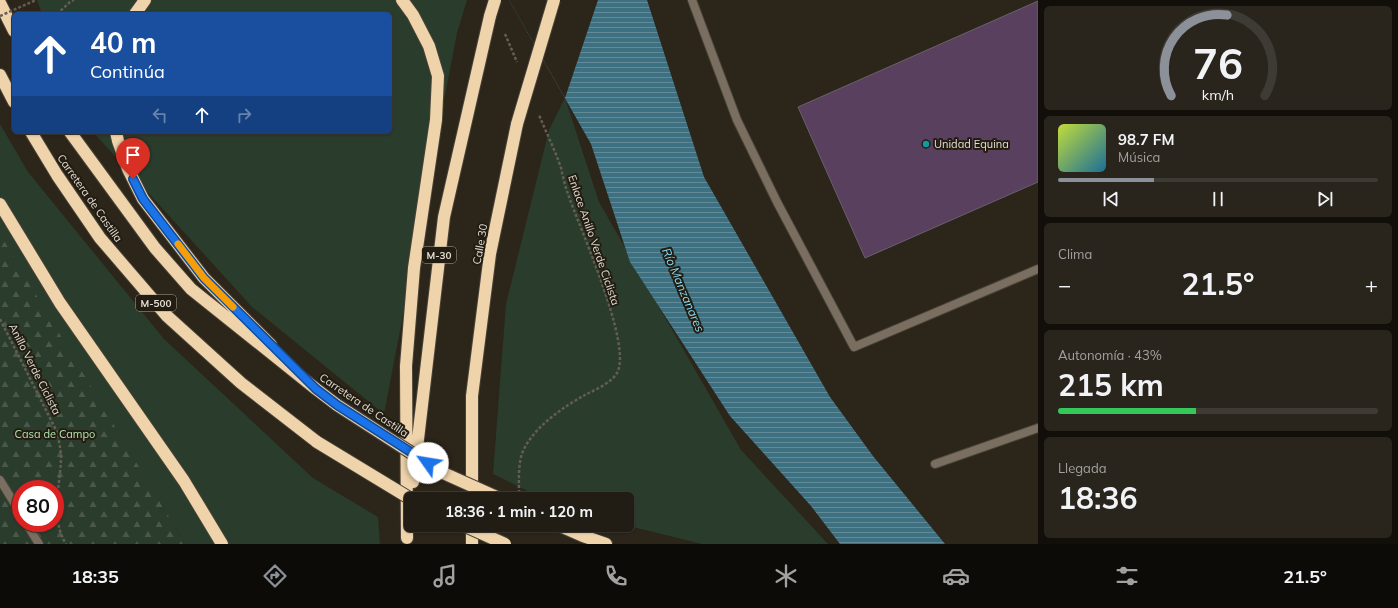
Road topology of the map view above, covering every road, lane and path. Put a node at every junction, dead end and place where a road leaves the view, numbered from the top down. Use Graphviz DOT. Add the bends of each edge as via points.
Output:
graph roads {
  1 [pos="36,0"];
  2 [pos="74,0"];
  3 [pos="145,0"];
  4 [pos="402,0"];
  5 [pos="495,0"];
  6 [pos="554,0"];
  7 [pos="692,0"];
  8 [pos="0,3"];
  9 [pos="59,12"];
  10 [pos="136,12"];
  11 [pos="0,16"];
  12 [pos="12,27"];
  13 [pos="503,29"];
  14 [pos="518,65"];
  15 [pos="0,75"];
  16 [pos="12,98"];
  17 [pos="536,109"];
  18 [pos="32,134"];
  19 [pos="71,134"];
  20 [pos="116,134"];
  21 [pos="0,204"];
  22 [pos="1038,269"];
  23 [pos="0,319"];
  24 [pos="316,389"];
  25 [pos="1038,428"];
  26 [pos="935,464"];
  27 [pos="0,480"];
  28 [pos="412,492"];
  29 [pos="472,492"];
  30 [pos="485,492"];
  31 [pos="518,492"];
  32 [pos="404,496"];
  33 [pos="12,499"];
  34 [pos="32,532"];
  35 [pos="472,532"];
  36 [pos="478,532"];
  37 [pos="574,532"];
  38 [pos="407,541"];
  39 [pos="39,544"];
  40 [pos="66,544"];
  41 [pos="222,544"];
  42 [pos="472,544"];
  43 [pos="505,544"];
  44 [pos="606,544"];
  1 -- 11 [label="path, bridge"];
  2 -- 9 [label="path"];
  3 -- 10 [label="highway"];
  4 -- 38 [label="highway" via="429,46 438,76 436,120 414,268 406,366"];
  5 -- 28 [label="highway, M-30, bridge" via="444,217"];
  6 -- 29 [label="highway, Calle 30, bridge" via="517,124 490,254 472,396"];
  7 -- 22 [label="street" via="737,120 777,202 854,347"];
  8 -- 12 [label="highway"];
  13 -- 14 [label="path"];
  15 -- 16 [label="highway"];
  17 -- 31 [label="path, Enlace Anillo Verde Ciclista" via="604,287 619,340 621,358 617,372 606,384 572,402 536,430 523,451"];
  18 -- 32 [label="highway, Carretera de Castilla / M-500, bridge" via="100,238 166,316 240,383 317,442"];
  19 -- 24 [label="highway, Carretera de Castilla / M-500" via="155,248 191,289"];
  20 -- 24 [label="highway" via="128,169 143,199 204,278"];
  21 -- 41 [label="highway" via="60,303 184,481"];
  23 -- 40 [label="path, Anillo Verde Ciclista" via="57,432 61,457 56,506"];
  24 -- 30 [label="highway, Carretera de Castilla / M-500, bridge" via="441,472"];
  25 -- 26 [label="street"];
  27 -- 33 [label="street"];
  34 -- 39 [label="street"];
  35 -- 42 [label="highway"];
  36 -- 43 [label="highway, bridge"];
  37 -- 44 [label="highway"];
}
